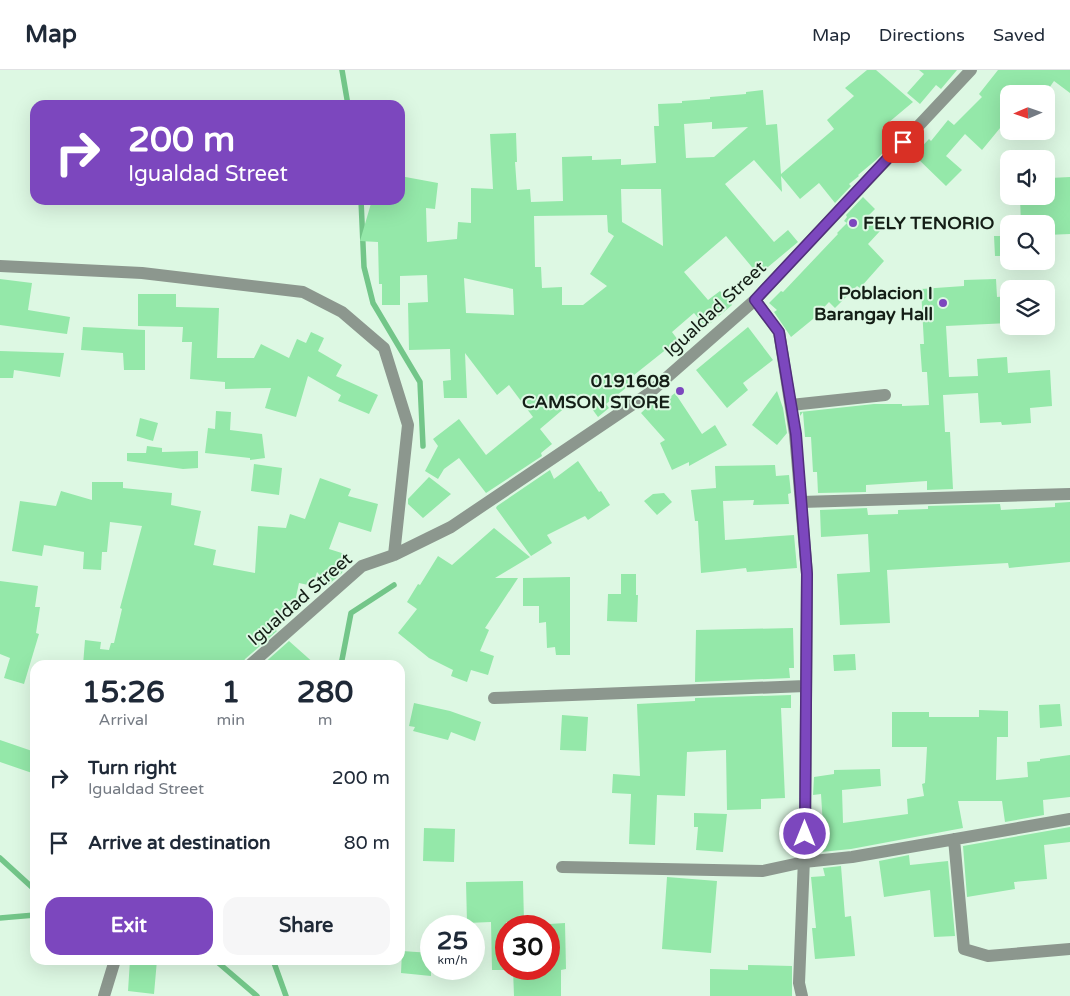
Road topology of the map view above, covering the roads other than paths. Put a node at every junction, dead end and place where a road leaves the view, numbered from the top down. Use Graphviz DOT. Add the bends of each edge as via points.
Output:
graph roads {
  1 [pos="971,70"];
  2 [pos="0,266"];
  3 [pos="755,300"];
  4 [pos="885,395"];
  5 [pos="791,406"];
  6 [pos="1070,494"];
  7 [pos="801,502"];
  8 [pos="394,555"];
  9 [pos="256,660"];
  10 [pos="805,686"];
  11 [pos="494,698"];
  12 [pos="1070,818"];
  13 [pos="954,839"];
  14 [pos="804,862"];
  15 [pos="562,867"];
  16 [pos="1070,949"];
  17 [pos="113,965"];
  18 [pos="104,996"];
  19 [pos="802,996"];
  1 -- 3 [label="street, Igualdad Street"];
  2 -- 8 [label="street" via="142,273 303,292 342,312 384,348 408,425"];
  3 -- 5 [label="street" via="779,332"];
  3 -- 8 [label="street, Igualdad Street" via="648,394 451,527"];
  4 -- 5 [label="street"];
  5 -- 7 [label="street"];
  6 -- 7 [label="street"];
  7 -- 10 [label="street" via="807,574"];
  8 -- 9 [label="street, Igualdad Street" via="362,566"];
  10 -- 11 [label="street"];
  10 -- 14 [label="street"];
  12 -- 13 [label="street"];
  13 -- 14 [label="street"];
  13 -- 16 [label="street" via="964,949 988,956"];
  14 -- 15 [label="street" via="763,872"];
  14 -- 19 [label="street" via="799,983"];
  17 -- 18 [label="street"];
}
